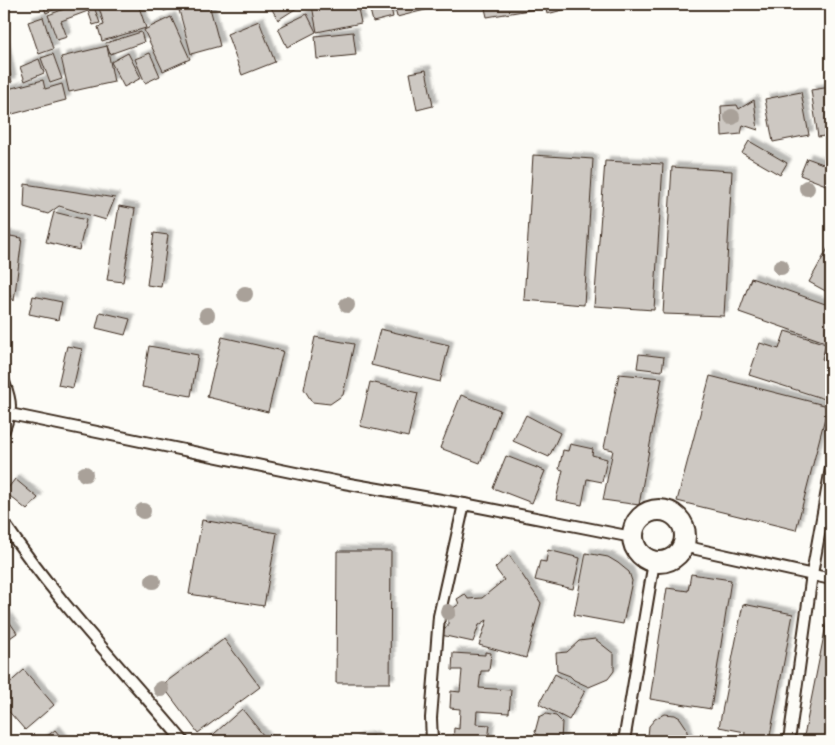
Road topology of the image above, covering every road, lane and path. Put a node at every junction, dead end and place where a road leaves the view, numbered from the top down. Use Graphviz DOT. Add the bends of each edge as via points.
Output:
graph roads {
  1 [pos="4,382"];
  2 [pos="10,414"];
  3 [pos="4,430"];
  4 [pos="831,468"];
  5 [pos="464,504"];
  6 [pos="4,523"];
  7 [pos="632,537"];
  8 [pos="683,546"];
  9 [pos="654,562"];
  10 [pos="812,574"];
  11 [pos="831,579"];
  12 [pos="183,741"];
  13 [pos="432,741"];
  14 [pos="624,741"];
  15 [pos="789,741"];
  1 -- 2 [label="lane" via="10,397"];
  2 -- 3 [label="lane"];
  2 -- 5 [label="lane" via="344,483"];
  4 -- 10 [label="lane"];
  5 -- 7 [label="lane"];
  5 -- 13 [label="lane" via="439,616"];
  6 -- 12 [label="lane" via="101,648"];
  7 -- 8 [label="street" via="638,519 645,513 664,510 680,519 684,527"];
  7 -- 9 [label="street" via="639,553"];
  8 -- 9 [label="street" via="672,559"];
  8 -- 10 [label="lane"];
  9 -- 14 [label="lane"];
  10 -- 11 [label="lane"];
  10 -- 15 [label="lane"];
}
